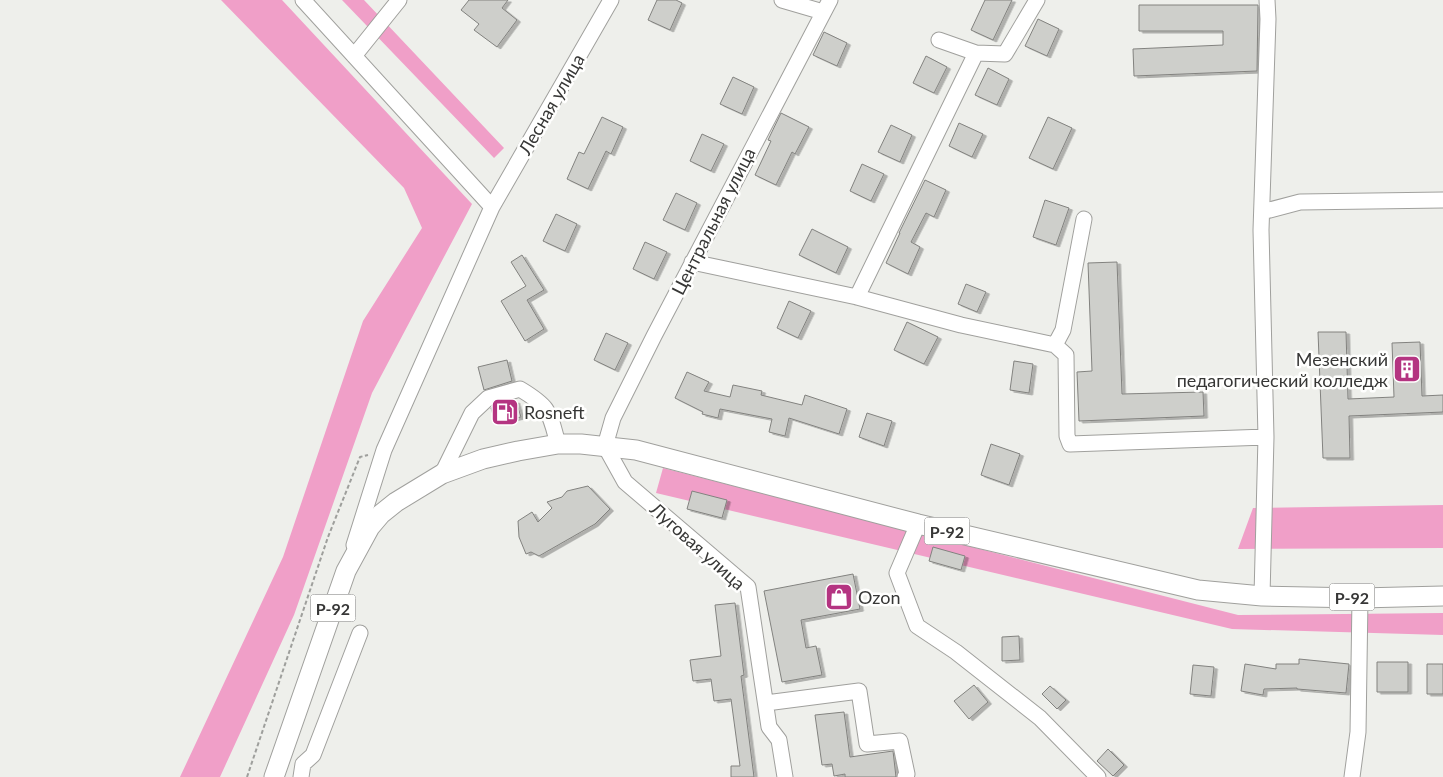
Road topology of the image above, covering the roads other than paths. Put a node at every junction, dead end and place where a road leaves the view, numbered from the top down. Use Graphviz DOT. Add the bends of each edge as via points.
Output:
graph roads {
  1 [pos="303,0"];
  2 [pos="399,0"];
  3 [pos="610,0"];
  4 [pos="782,0"];
  5 [pos="1037,0"];
  6 [pos="1267,0"];
  7 [pos="827,6"];
  8 [pos="939,40"];
  9 [pos="976,53"];
  10 [pos="354,56"];
  11 [pos="1443,200"];
  12 [pos="492,207"];
  13 [pos="1262,212"];
  14 [pos="1084,219"];
  15 [pos="692,262"];
  16 [pos="857,297"];
  17 [pos="1056,345"];
  18 [pos="1266,437"];
  19 [pos="558,444"];
  20 [pos="605,446"];
  21 [pos="442,474"];
  22 [pos="918,524"];
  23 [pos="346,571"];
  24 [pos="1262,596"];
  25 [pos="1443,596"];
  26 [pos="1360,598"];
  27 [pos="360,633"];
  28 [pos="766,703"];
  29 [pos="281,758"];
  30 [pos="303,773"];
  31 [pos="274,777"];
  32 [pos="785,777"];
  33 [pos="905,777"];
  34 [pos="1098,777"];
  35 [pos="1352,777"];
  1 -- 10 [label="street"];
  2 -- 10 [label="street"];
  3 -- 12 [label="street, Лесная улица"];
  4 -- 7 [label="street"];
  5 -- 9 [label="street" via="1005,54"];
  6 -- 13 [label="street"];
  7 -- 15 [label="street, Центральная улица"];
  8 -- 9 [label="street"];
  9 -- 16 [label="street"];
  10 -- 12 [label="street"];
  11 -- 13 [label="street" via="1300,202"];
  12 -- 23 [label="street, Лесная улица" via="384,450"];
  13 -- 18 [label="street"];
  14 -- 17 [label="street" via="1063,330"];
  15 -- 16 [label="street"];
  15 -- 20 [label="street, Центральная улица" via="613,418"];
  16 -- 17 [label="street" via="961,325"];
  17 -- 18 [label="street" via="1066,355 1067,436 1070,444"];
  18 -- 24 [label="street"];
  19 -- 20 [label="main road, Р-92"];
  19 -- 21 [label="main road, Р-92" via="482,459"];
  19 -- 21 [label="street" via="549,412 538,399 520,389 488,398 472,413"];
  20 -- 22 [label="main road, Р-92" via="636,450"];
  20 -- 28 [label="street, Луговая улица" via="625,482 748,587"];
  21 -- 23 [label="main road, Р-92" via="381,514 370,527"];
  22 -- 24 [label="main road, Р-92" via="1198,590"];
  22 -- 34 [label="street" via="897,573 917,626 956,652 1040,718"];
  23 -- 29 [label="main road, Р-92"];
  24 -- 26 [label="main road, Р-92"];
  25 -- 26 [label="main road, Р-92"];
  26 -- 35 [label="street" via="1358,732"];
  27 -- 30 [label="street"];
  28 -- 32 [label="street, Луговая улица" via="769,727 779,740"];
  28 -- 33 [label="street" via="858,691 867,744 900,741"];
  29 -- 30 [label="street"];
  29 -- 31 [label="main road, Р-92"];
}
